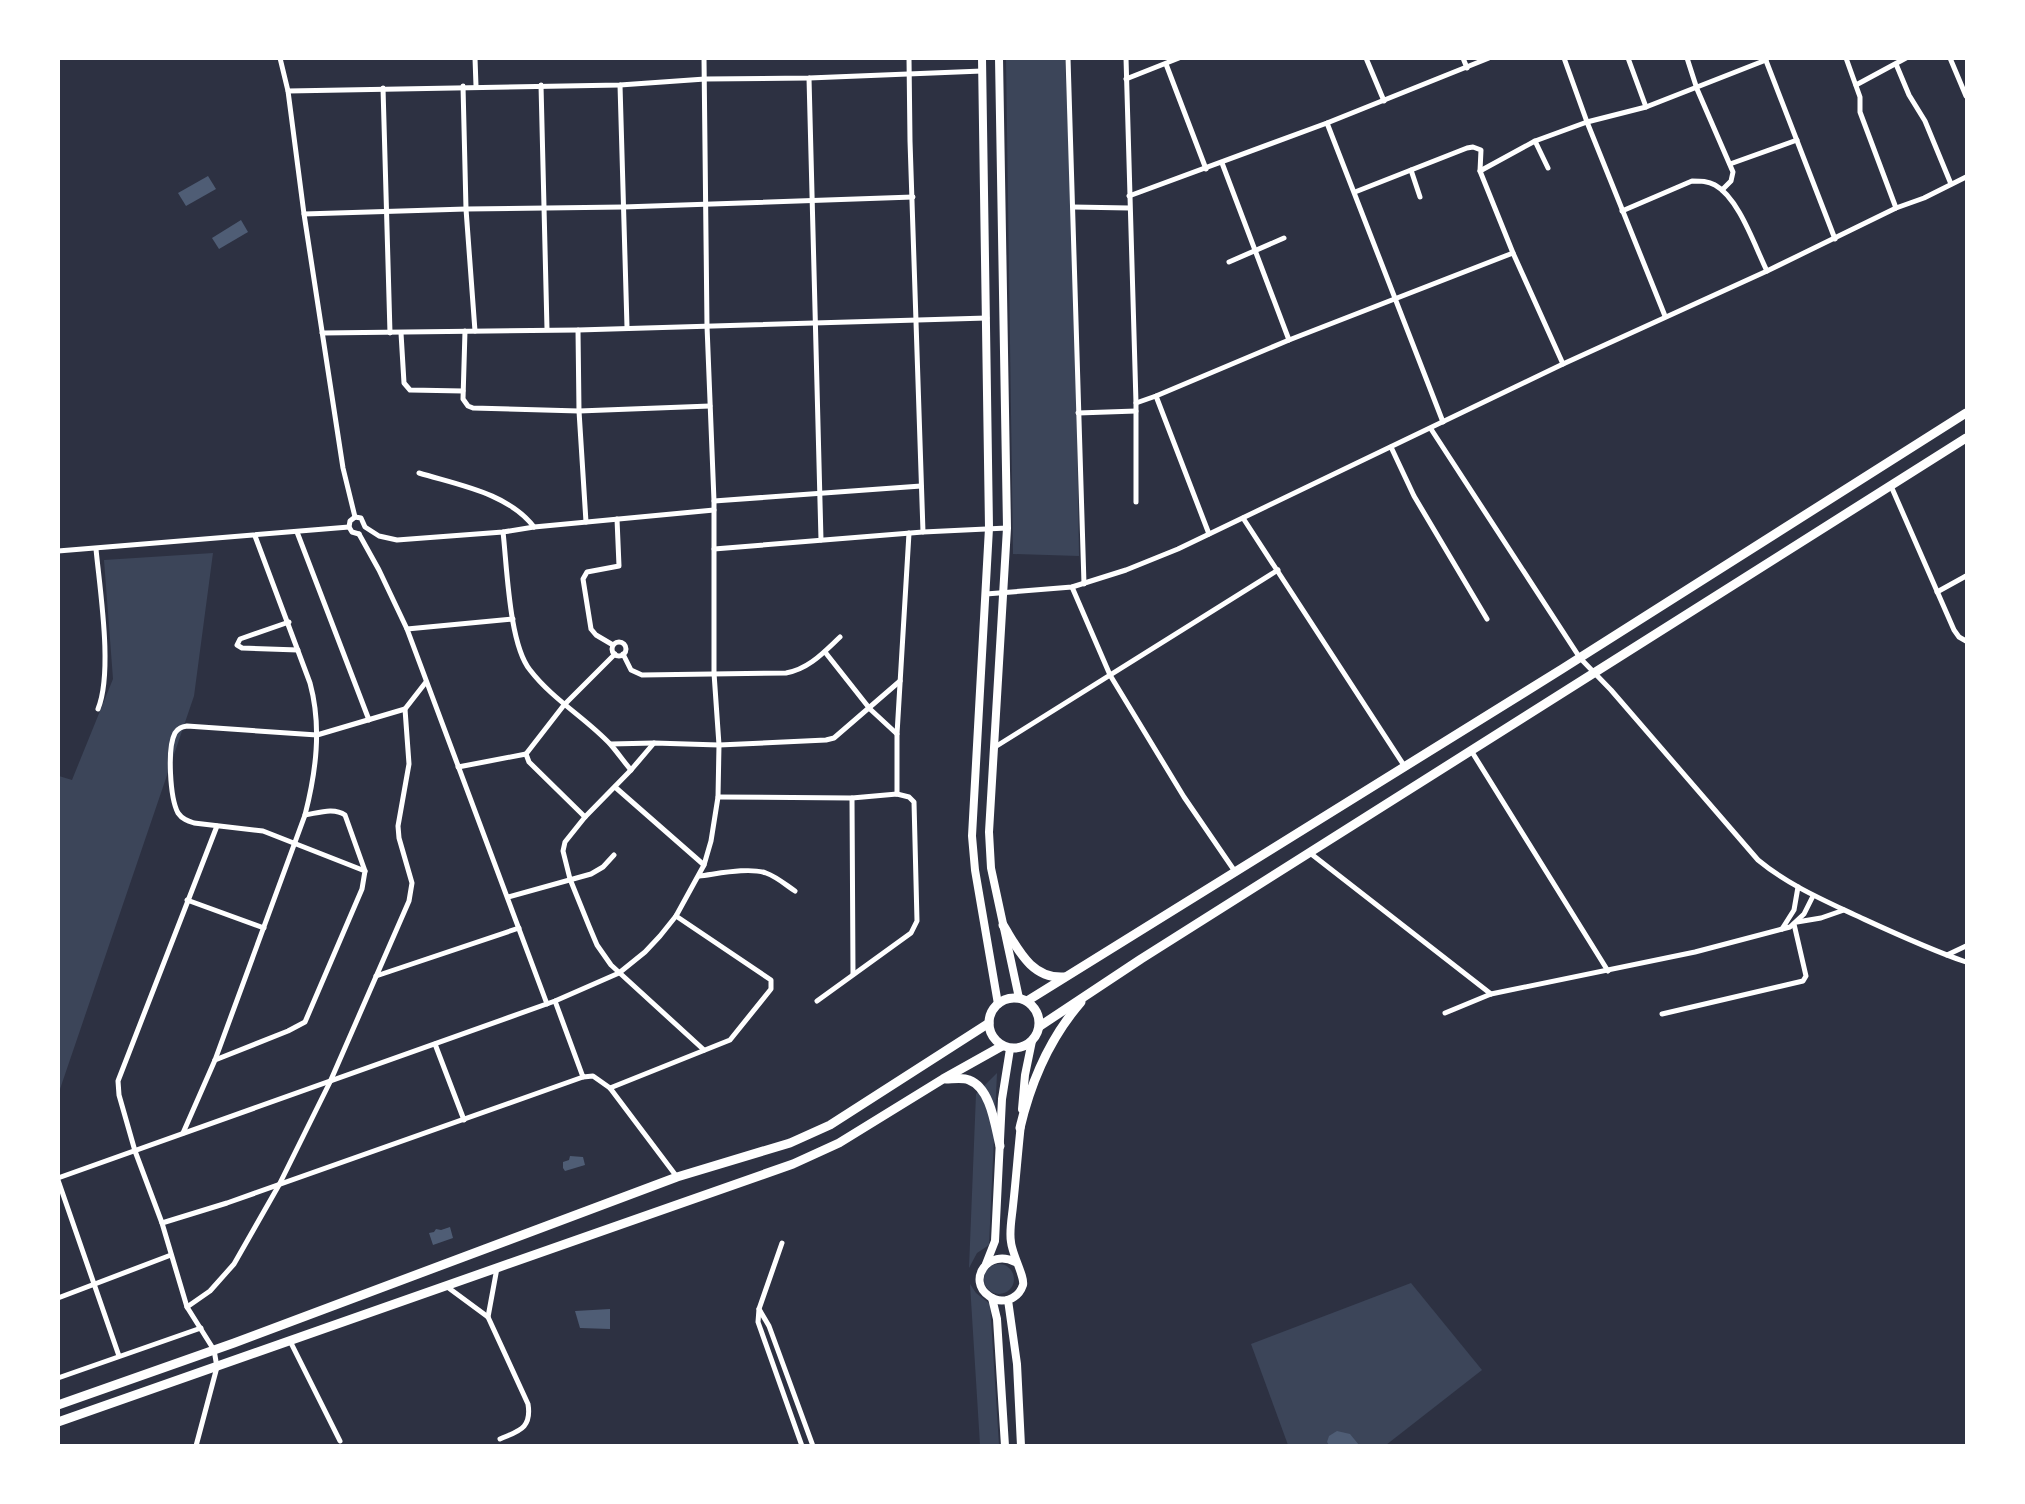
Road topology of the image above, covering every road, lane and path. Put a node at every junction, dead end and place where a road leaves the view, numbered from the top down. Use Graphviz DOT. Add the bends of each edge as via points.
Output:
graph roads {
  1 [pos="280,58"];
  2 [pos="475,58"];
  3 [pos="704,58"];
  4 [pos="909,58"];
  5 [pos="982,58"];
  6 [pos="999,58"];
  7 [pos="1068,58"];
  8 [pos="1126,58"];
  9 [pos="1179,58"];
  10 [pos="1366,58"];
  11 [pos="1463,58"];
  12 [pos="1489,58"];
  13 [pos="1564,58"];
  14 [pos="1628,58"];
  15 [pos="1688,58"];
  16 [pos="1846,58"];
  17 [pos="1906,58"];
  18 [pos="1950,58"];
  19 [pos="1765,59"];
  20 [pos="1166,64"];
  21 [pos="1896,64"];
  22 [pos="1467,68"];
  23 [pos="982,71"];
  24 [pos="910,73"];
  25 [pos="809,78"];
  26 [pos="705,79"];
  27 [pos="1126,79"];
  28 [pos="541,85"];
  29 [pos="620,85"];
  30 [pos="1856,85"];
  31 [pos="477,86"];
  32 [pos="463,87"];
  33 [pos="383,88"];
  34 [pos="1697,89"];
  35 [pos="288,91"];
  36 [pos="1966,96"];
  37 [pos="1384,101"];
  38 [pos="1646,108"];
  39 [pos="1587,122"];
  40 [pos="1327,123"];
  41 [pos="1797,140"];
  42 [pos="1535,141"];
  43 [pos="1222,163"];
  44 [pos="1730,164"];
  45 [pos="1548,168"];
  46 [pos="1206,169"];
  47 [pos="1411,170"];
  48 [pos="1480,171"];
  49 [pos="1966,177"];
  50 [pos="1951,184"];
  51 [pos="1722,189"];
  52 [pos="1355,192"];
  53 [pos="1129,196"];
  54 [pos="913,197"];
  55 [pos="1420,197"];
  56 [pos="811,200"];
  57 [pos="706,204"];
  58 [pos="545,207"];
  59 [pos="623,207"];
  60 [pos="1073,207"];
  61 [pos="1129,208"];
  62 [pos="1896,208"];
  63 [pos="466,209"];
  64 [pos="1622,211"];
  65 [pos="386,212"];
  66 [pos="304,214"];
  67 [pos="1284,238"];
  68 [pos="1835,238"];
  69 [pos="1255,251"];
  70 [pos="1513,253"];
  71 [pos="1228,262"];
  72 [pos="1767,271"];
  73 [pos="1396,298"];
  74 [pos="1665,316"];
  75 [pos="987,318"];
  76 [pos="917,321"];
  77 [pos="814,324"];
  78 [pos="707,326"];
  79 [pos="627,327"];
  80 [pos="547,329"];
  81 [pos="578,330"];
  82 [pos="465,331"];
  83 [pos="475,331"];
  84 [pos="322,333"];
  85 [pos="390,333"];
  86 [pos="401,333"];
  87 [pos="1289,340"];
  88 [pos="1563,364"];
  89 [pos="463,391"];
  90 [pos="1156,396"];
  91 [pos="1136,403"];
  92 [pos="710,406"];
  93 [pos="579,411"];
  94 [pos="1136,411"];
  95 [pos="1078,413"];
  96 [pos="1966,413"];
  97 [pos="1443,422"];
  98 [pos="1431,429"];
  99 [pos="1966,438"];
  100 [pos="1391,447"];
  101 [pos="419,473"];
  102 [pos="921,486"];
  103 [pos="1891,486"];
  104 [pos="819,494"];
  105 [pos="714,501"];
  106 [pos="1136,502"];
  107 [pos="714,510"];
  108 [pos="355,517"];
  109 [pos="1243,518"];
  110 [pos="617,519"];
  111 [pos="586,522"];
  112 [pos="348,527"];
  113 [pos="365,527"];
  114 [pos="534,527"];
  115 [pos="989,528"];
  116 [pos="1007,528"];
  117 [pos="297,532"];
  118 [pos="503,532"];
  119 [pos="923,532"];
  120 [pos="359,534"];
  121 [pos="909,534"];
  122 [pos="1209,534"];
  123 [pos="255,536"];
  124 [pos="821,540"];
  125 [pos="96,549"];
  126 [pos="714,549"];
  127 [pos="58,551"];
  128 [pos="1278,570"];
  129 [pos="1966,576"];
  130 [pos="1084,584"];
  131 [pos="1072,587"];
  132 [pos="1937,592"];
  133 [pos="1005,593"];
  134 [pos="987,594"];
  135 [pos="513,619"];
  136 [pos="1487,619"];
  137 [pos="289,622"];
  138 [pos="407,629"];
  139 [pos="840,636"];
  140 [pos="1966,641"];
  141 [pos="613,645"];
  142 [pos="298,650"];
  143 [pos="825,652"];
  144 [pos="615,654"];
  145 [pos="623,654"];
  146 [pos="1580,658"];
  147 [pos="714,673"];
  148 [pos="1595,673"];
  149 [pos="1110,675"];
  150 [pos="900,681"];
  151 [pos="426,682"];
  152 [pos="564,705"];
  153 [pos="405,709"];
  154 [pos="870,709"];
  155 [pos="98,710"];
  156 [pos="369,720"];
  157 [pos="897,734"];
  158 [pos="317,735"];
  159 [pos="654,743"];
  160 [pos="610,744"];
  161 [pos="719,745"];
  162 [pos="994,747"];
  163 [pos="1472,752"];
  164 [pos="526,754"];
  165 [pos="458,767"];
  166 [pos="1405,767"];
  167 [pos="631,770"];
  168 [pos="615,787"];
  169 [pos="897,794"];
  170 [pos="718,797"];
  171 [pos="852,798"];
  172 [pos="305,815"];
  173 [pos="585,817"];
  174 [pos="217,826"];
  175 [pos="295,842"];
  176 [pos="1310,853"];
  177 [pos="614,855"];
  178 [pos="704,865"];
  179 [pos="365,871"];
  180 [pos="1236,873"];
  181 [pos="699,876"];
  182 [pos="570,879"];
  183 [pos="1798,887"];
  184 [pos="795,891"];
  185 [pos="1813,896"];
  186 [pos="508,897"];
  187 [pos="187,900"];
  188 [pos="1844,910"];
  189 [pos="676,916"];
  190 [pos="1795,923"];
  191 [pos="1003,925"];
  192 [pos="264,927"];
  193 [pos="519,928"];
  194 [pos="1781,930"];
  195 [pos="1966,946"];
  196 [pos="1947,955"];
  197 [pos="1966,962"];
  198 [pos="1608,970"];
  199 [pos="619,973"];
  200 [pos="853,974"];
  201 [pos="376,976"];
  202 [pos="1066,977"];
  203 [pos="1089,993"];
  204 [pos="1491,994"];
  205 [pos="555,1000"];
  206 [pos="1023,1000"];
  207 [pos="817,1001"];
  208 [pos="547,1004"];
  209 [pos="998,1004"];
  210 [pos="1445,1013"];
  211 [pos="1662,1014"];
  212 [pos="989,1023"];
  213 [pos="1040,1026"];
  214 [pos="1032,1041"];
  215 [pos="435,1044"];
  216 [pos="1006,1047"];
  217 [pos="704,1050"];
  218 [pos="216,1060"];
  219 [pos="583,1077"];
  220 [pos="943,1079"];
  221 [pos="330,1082"];
  222 [pos="610,1088"];
  223 [pos="464,1120"];
  224 [pos="1020,1128"];
  225 [pos="183,1133"];
  226 [pos="1000,1146"];
  227 [pos="135,1151"];
  228 [pos="677,1177"];
  229 [pos="58,1179"];
  230 [pos="279,1185"];
  231 [pos="162,1223"];
  232 [pos="782,1243"];
  233 [pos="171,1255"];
  234 [pos="1016,1262"];
  235 [pos="985,1266"];
  236 [pos="497,1268"];
  237 [pos="95,1284"];
  238 [pos="446,1286"];
  239 [pos="58,1298"];
  240 [pos="992,1298"];
  241 [pos="1008,1300"];
  242 [pos="187,1307"];
  243 [pos="759,1309"];
  244 [pos="488,1317"];
  245 [pos="201,1328"];
  246 [pos="290,1341"];
  247 [pos="214,1350"];
  248 [pos="119,1356"];
  249 [pos="217,1367"];
  250 [pos="58,1378"];
  251 [pos="58,1405"];
  252 [pos="58,1422"];
  253 [pos="500,1439"];
  254 [pos="340,1441"];
  255 [pos="196,1446"];
  256 [pos="802,1446"];
  257 [pos="813,1446"];
  258 [pos="1005,1446"];
  259 [pos="1021,1446"];
  1 -- 35 [label="street"];
  2 -- 31 [label="street"];
  3 -- 26 [label="street"];
  4 -- 24 [label="street"];
  5 -- 23 [label="main road"];
  6 -- 116 [label="main road"];
  7 -- 60 [label="street"];
  8 -- 27 [label="street"];
  9 -- 20 [label="street"];
  10 -- 37 [label="street"];
  11 -- 22 [label="street"];
  12 -- 22 [label="street"];
  13 -- 39 [label="street"];
  14 -- 38 [label="street"];
  15 -- 34 [label="street"];
  16 -- 30 [label="street"];
  17 -- 21 [label="street"];
  18 -- 36 [label="street"];
  19 -- 34 [label="street"];
  19 -- 41 [label="street"];
  20 -- 27 [label="street"];
  20 -- 46 [label="street"];
  21 -- 30 [label="street"];
  21 -- 50 [label="street"];
  22 -- 37 [label="street"];
  23 -- 24 [label="street"];
  23 -- 75 [label="main road"];
  24 -- 25 [label="street"];
  24 -- 54 [label="street"];
  25 -- 26 [label="street"];
  25 -- 56 [label="street"];
  26 -- 29 [label="street"];
  26 -- 57 [label="street"];
  27 -- 53 [label="street"];
  28 -- 29 [label="street"];
  28 -- 31 [label="street"];
  28 -- 58 [label="street"];
  29 -- 59 [label="street"];
  30 -- 62 [label="street" via="1860,112"];
  31 -- 32 [label="street"];
  32 -- 33 [label="street"];
  32 -- 63 [label="street"];
  33 -- 35 [label="street"];
  33 -- 65 [label="street"];
  34 -- 38 [label="street"];
  34 -- 44 [label="street"];
  35 -- 66 [label="street"];
  37 -- 40 [label="street"];
  38 -- 39 [label="street"];
  39 -- 42 [label="street"];
  39 -- 64 [label="street"];
  40 -- 43 [label="street"];
  40 -- 52 [label="street"];
  41 -- 44 [label="street"];
  41 -- 68 [label="street"];
  42 -- 45 [label="street"];
  42 -- 48 [label="street"];
  43 -- 46 [label="street"];
  43 -- 69 [label="street"];
  44 -- 51 [label="street" via="1732,177"];
  46 -- 53 [label="street"];
  47 -- 48 [label="street" via="1473,147 1481,150"];
  47 -- 52 [label="street"];
  47 -- 55 [label="street"];
  48 -- 70 [label="street"];
  49 -- 50 [label="street"];
  50 -- 62 [label="street"];
  51 -- 64 [label="street" via="1702,181 1692,182"];
  51 -- 72 [label="street" via="1736,206"];
  52 -- 73 [label="street"];
  53 -- 61 [label="street"];
  54 -- 56 [label="street"];
  54 -- 76 [label="street"];
  56 -- 57 [label="street"];
  56 -- 77 [label="street"];
  57 -- 59 [label="street"];
  57 -- 78 [label="street"];
  58 -- 59 [label="street"];
  58 -- 63 [label="street"];
  58 -- 80 [label="street"];
  59 -- 79 [label="street"];
  60 -- 61 [label="street"];
  60 -- 95 [label="street"];
  61 -- 91 [label="street"];
  62 -- 68 [label="street"];
  63 -- 65 [label="street"];
  63 -- 83 [label="street"];
  64 -- 74 [label="street"];
  65 -- 66 [label="street"];
  65 -- 85 [label="street"];
  66 -- 84 [label="street"];
  67 -- 69 [label="street"];
  68 -- 72 [label="street"];
  69 -- 71 [label="street"];
  69 -- 87 [label="street"];
  70 -- 73 [label="street"];
  70 -- 88 [label="street"];
  72 -- 74 [label="street"];
  73 -- 87 [label="street"];
  73 -- 97 [label="street"];
  74 -- 88 [label="street"];
  75 -- 76 [label="street"];
  75 -- 115 [label="main road"];
  76 -- 77 [label="street"];
  76 -- 102 [label="street"];
  77 -- 78 [label="street"];
  77 -- 104 [label="street"];
  78 -- 79 [label="street"];
  78 -- 92 [label="street"];
  79 -- 81 [label="street"];
  80 -- 81 [label="street"];
  80 -- 83 [label="street"];
  81 -- 93 [label="street"];
  82 -- 83 [label="street"];
  82 -- 86 [label="street"];
  82 -- 89 [label="street"];
  84 -- 85 [label="street"];
  84 -- 108 [label="street" via="343,468"];
  85 -- 86 [label="street"];
  86 -- 89 [label="street" via="406,387"];
  87 -- 90 [label="street"];
  88 -- 97 [label="street"];
  89 -- 93 [label="street" via="464,402 473,408"];
  90 -- 91 [label="street"];
  90 -- 122 [label="street"];
  91 -- 94 [label="street"];
  92 -- 93 [label="street"];
  92 -- 105 [label="street"];
  93 -- 111 [label="street"];
  94 -- 95 [label="street"];
  94 -- 106 [label="street"];
  95 -- 130 [label="street"];
  96 -- 146 [label="main road"];
  97 -- 98 [label="street"];
  98 -- 100 [label="street"];
  98 -- 146 [label="street"];
  99 -- 103 [label="main road"];
  100 -- 109 [label="street"];
  100 -- 136 [label="street" via="1414,496"];
  101 -- 114 [label="street" via="509,504"];
  102 -- 104 [label="street"];
  102 -- 119 [label="street"];
  103 -- 132 [label="street"];
  103 -- 148 [label="main road"];
  104 -- 105 [label="street"];
  104 -- 124 [label="street"];
  105 -- 107 [label="street"];
  107 -- 110 [label="street"];
  107 -- 126 [label="street"];
  108 -- 112 [label="street"];
  108 -- 113 [label="street" via="364,520"];
  109 -- 122 [label="street"];
  109 -- 128 [label="street"];
  110 -- 111 [label="street"];
  110 -- 141 [label="street" via="619,566 588,572 583,579 591,629"];
  111 -- 114 [label="street"];
  112 -- 117 [label="street"];
  112 -- 120 [label="street"];
  113 -- 118 [label="street" via="390,539"];
  113 -- 120 [label="street"];
  114 -- 118 [label="street"];
  115 -- 116 [label="street"];
  115 -- 119 [label="street"];
  115 -- 134 [label="main road"];
  116 -- 133 [label="main road"];
  117 -- 123 [label="street"];
  117 -- 156 [label="street"];
  118 -- 135 [label="street"];
  119 -- 121 [label="street"];
  120 -- 138 [label="street"];
  121 -- 124 [label="street"];
  121 -- 150 [label="street"];
  122 -- 130 [label="street"];
  123 -- 125 [label="street"];
  123 -- 137 [label="street"];
  124 -- 126 [label="street"];
  125 -- 127 [label="street"];
  125 -- 155 [label="street" via="105,670"];
  126 -- 147 [label="street"];
  128 -- 149 [label="street"];
  128 -- 166 [label="street"];
  129 -- 132 [label="street"];
  130 -- 131 [label="street"];
  131 -- 133 [label="street"];
  131 -- 149 [label="street"];
  132 -- 140 [label="street" via="1954,630"];
  133 -- 134 [label="street"];
  133 -- 162 [label="main road"];
  134 -- 209 [label="main road" via="972,836"];
  135 -- 138 [label="street"];
  135 -- 152 [label="street" via="529,670"];
  137 -- 142 [label="street"];
  137 -- 142 [label="street" via="240,639 237,645"];
  138 -- 151 [label="street"];
  139 -- 143 [label="street"];
  141 -- 144 [label="street"];
  141 -- 145 [label="street" via="623,643"];
  142 -- 158 [label="street" via="313,693"];
  143 -- 147 [label="street" via="799,671"];
  143 -- 154 [label="street"];
  144 -- 145 [label="street"];
  144 -- 152 [label="street"];
  145 -- 147 [label="street" via="631,670 642,675"];
  146 -- 148 [label="street"];
  146 -- 166 [label="main road"];
  147 -- 161 [label="street"];
  148 -- 163 [label="main road"];
  148 -- 183 [label="street" via="1758,860"];
  149 -- 162 [label="street"];
  149 -- 180 [label="street" via="1184,797"];
  150 -- 154 [label="street"];
  150 -- 157 [label="street"];
  151 -- 153 [label="street"];
  151 -- 165 [label="street"];
  152 -- 160 [label="street"];
  152 -- 164 [label="street"];
  153 -- 156 [label="street"];
  153 -- 201 [label="street" via="409,764 398,826 412,891"];
  154 -- 157 [label="street"];
  154 -- 161 [label="street" via="826,740"];
  156 -- 158 [label="street"];
  157 -- 169 [label="street"];
  158 -- 172 [label="street"];
  158 -- 174 [label="street" via="180,728 172,742 171,768 178,813 184,820"];
  159 -- 160 [label="street"];
  159 -- 161 [label="street"];
  159 -- 167 [label="street"];
  160 -- 167 [label="street"];
  161 -- 170 [label="street"];
  162 -- 191 [label="main road" via="990,850"];
  163 -- 176 [label="main road"];
  163 -- 198 [label="street"];
  164 -- 165 [label="street"];
  164 -- 173 [label="street" via="529,762"];
  165 -- 186 [label="street"];
  166 -- 180 [label="main road"];
  167 -- 168 [label="street"];
  168 -- 173 [label="street"];
  168 -- 178 [label="street"];
  169 -- 171 [label="street"];
  169 -- 200 [label="street" via="914,802 917,921 911,933"];
  170 -- 171 [label="street"];
  170 -- 178 [label="street"];
  171 -- 200 [label="street"];
  172 -- 175 [label="street"];
  172 -- 179 [label="street" via="338,811 345,815"];
  173 -- 182 [label="street" via="564,846"];
  174 -- 175 [label="street" via="262,831"];
  174 -- 187 [label="street"];
  175 -- 179 [label="street"];
  175 -- 192 [label="street"];
  176 -- 203 [label="main road"];
  176 -- 204 [label="street"];
  177 -- 182 [label="street" via="598,871"];
  178 -- 181 [label="street"];
  179 -- 218 [label="street" via="362,889 305,1022"];
  180 -- 202 [label="main road"];
  181 -- 184 [label="street" via="755,871 777,878"];
  181 -- 189 [label="street"];
  182 -- 186 [label="street"];
  182 -- 199 [label="street" via="597,945"];
  183 -- 185 [label="street"];
  183 -- 194 [label="street" via="1794,910"];
  185 -- 188 [label="street"];
  185 -- 190 [label="street"];
  186 -- 193 [label="street"];
  187 -- 192 [label="street"];
  187 -- 227 [label="street" via="118,1081"];
  188 -- 190 [label="street"];
  188 -- 196 [label="street"];
  189 -- 199 [label="street" via="645,952"];
  189 -- 217 [label="street" via="771,980 771,989 736,1035"];
  190 -- 194 [label="street"];
  190 -- 211 [label="street" via="1806,976 1803,981"];
  191 -- 202 [label="main road" via="1032,968 1049,976"];
  191 -- 206 [label="main road"];
  192 -- 218 [label="street"];
  193 -- 201 [label="street"];
  193 -- 208 [label="street"];
  194 -- 198 [label="street"];
  195 -- 196 [label="street"];
  196 -- 197 [label="street"];
  198 -- 204 [label="street"];
  199 -- 205 [label="street"];
  199 -- 217 [label="street"];
  200 -- 207 [label="street"];
  201 -- 221 [label="street"];
  202 -- 206 [label="main road"];
  203 -- 213 [label="main road"];
  203 -- 224 [label="main road" via="1057,1031 1042,1060"];
  204 -- 210 [label="street"];
  205 -- 208 [label="street"];
  205 -- 219 [label="street"];
  206 -- 209 [label="main road" via="1012,998"];
  206 -- 213 [label="main road" via="1037,1013"];
  208 -- 215 [label="street"];
  209 -- 212 [label="main road"];
  212 -- 216 [label="main road" via="992,1036"];
  212 -- 228 [label="main road" via="830,1125 790,1143"];
  213 -- 214 [label="main road"];
  214 -- 216 [label="main road" via="1026,1046"];
  214 -- 224 [label="main road"];
  215 -- 221 [label="street"];
  215 -- 223 [label="street"];
  216 -- 220 [label="main road"];
  216 -- 226 [label="main road"];
  217 -- 222 [label="street"];
  218 -- 225 [label="street"];
  219 -- 222 [label="street" via="593,1076"];
  219 -- 223 [label="street"];
  220 -- 226 [label="main road" via="969,1079 980,1088"];
  220 -- 236 [label="main road" via="839,1143 793,1164"];
  221 -- 225 [label="street"];
  221 -- 230 [label="street"];
  222 -- 228 [label="street"];
  223 -- 230 [label="street"];
  224 -- 234 [label="main road" via="1010,1240"];
  225 -- 227 [label="street"];
  226 -- 235 [label="main road" via="995,1241"];
  227 -- 229 [label="street"];
  227 -- 231 [label="street"];
  228 -- 247 [label="main road"];
  229 -- 237 [label="street"];
  230 -- 231 [label="street"];
  230 -- 242 [label="street" via="228,1271 210,1291"];
  231 -- 233 [label="street"];
  232 -- 243 [label="street"];
  233 -- 237 [label="street"];
  233 -- 242 [label="street"];
  234 -- 235 [label="main road" via="1000,1258"];
  234 -- 241 [label="main road" via="1023,1285"];
  235 -- 240 [label="main road" via="981,1283"];
  236 -- 238 [label="main road"];
  236 -- 244 [label="street"];
  237 -- 239 [label="street"];
  237 -- 248 [label="street"];
  238 -- 244 [label="street"];
  238 -- 246 [label="main road"];
  240 -- 241 [label="main road"];
  240 -- 258 [label="main road"];
  241 -- 259 [label="main road" via="1017,1364"];
  242 -- 245 [label="street"];
  243 -- 256 [label="street" via="760,1330"];
  243 -- 257 [label="street" via="770,1326"];
  244 -- 253 [label="street" via="529,1411 522,1429"];
  245 -- 247 [label="street"];
  245 -- 248 [label="street"];
  246 -- 249 [label="main road"];
  246 -- 254 [label="street"];
  247 -- 249 [label="street"];
  247 -- 251 [label="main road"];
  248 -- 250 [label="street"];
  249 -- 252 [label="main road"];
  249 -- 255 [label="street"];
}
